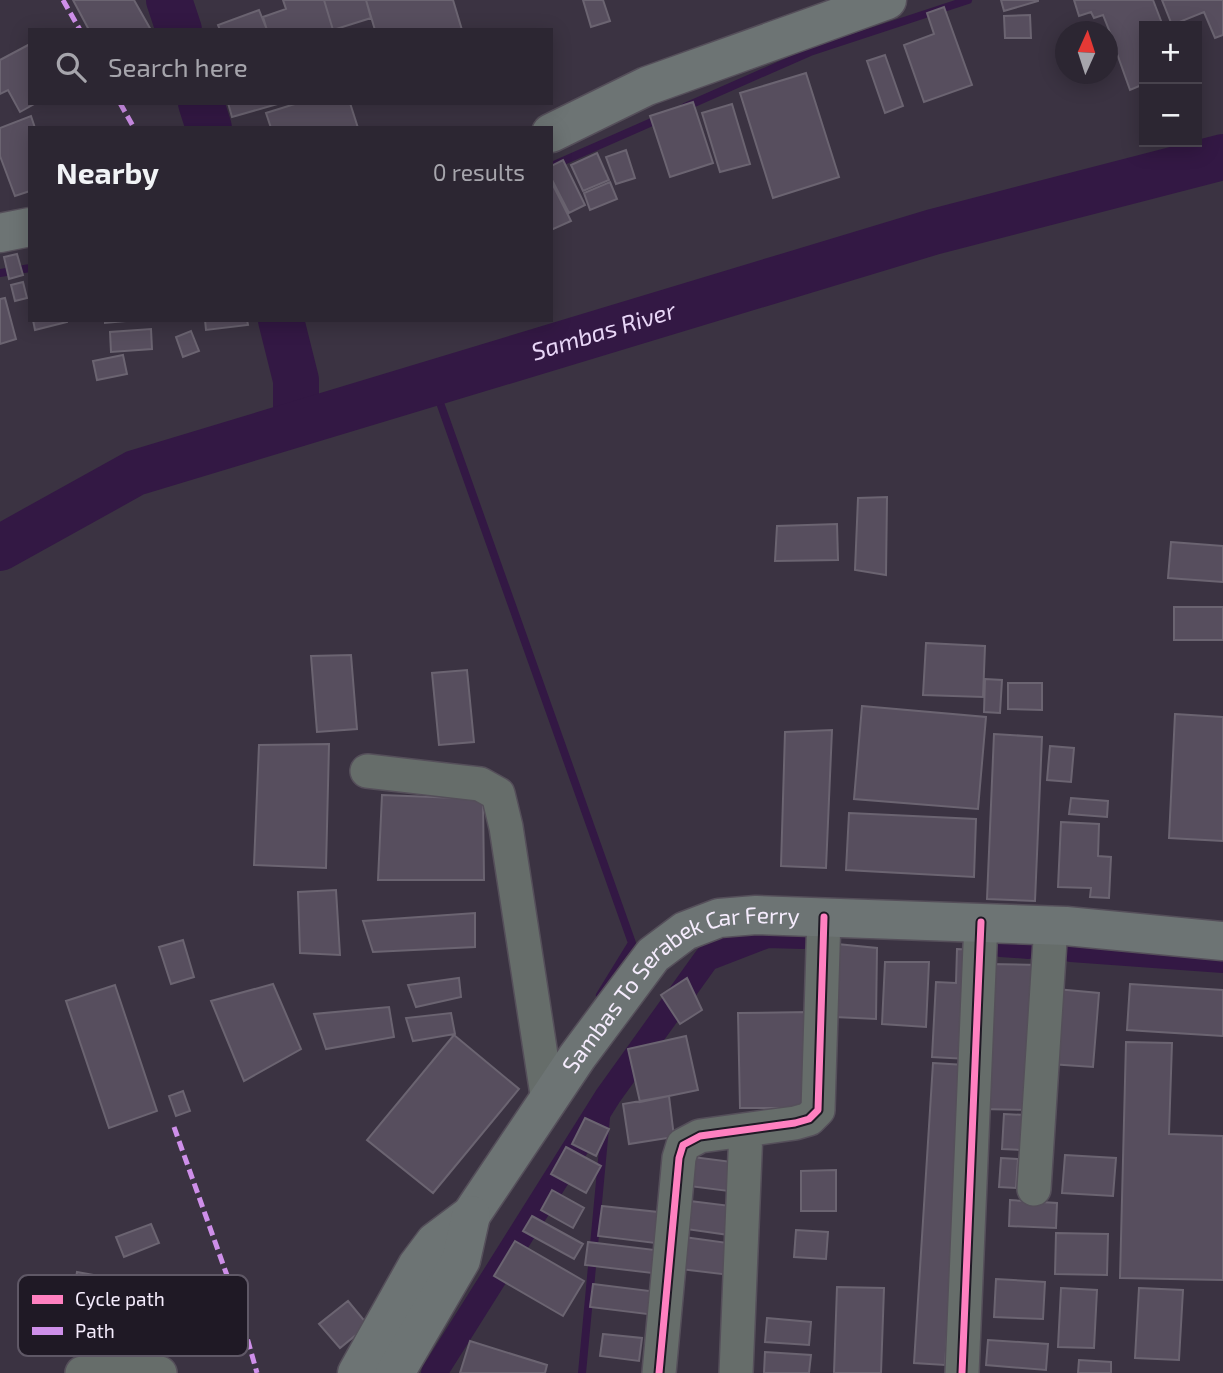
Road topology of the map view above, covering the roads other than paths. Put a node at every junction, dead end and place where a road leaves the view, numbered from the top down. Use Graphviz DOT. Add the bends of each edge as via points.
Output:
graph roads {
  1 [pos="887,0"];
  2 [pos="553,132"];
  3 [pos="28,227"];
  4 [pos="0,233"];
  5 [pos="367,771"];
  6 [pos="824,917"];
  7 [pos="981,922"];
  8 [pos="1051,925"];
  9 [pos="1223,941"];
  10 [pos="548,1101"];
  11 [pos="746,1130"];
  12 [pos="1034,1189"];
  13 [pos="471,1215"];
  14 [pos="82,1373"];
  15 [pos="160,1373"];
  16 [pos="357,1373"];
  17 [pos="395,1373"];
  18 [pos="659,1373"];
  19 [pos="736,1373"];
  20 [pos="962,1373"];
  1 -- 2 [label="highway" via="647,86"];
  3 -- 4 [label="highway"];
  5 -- 10 [label="street" via="480,784 498,794"];
  6 -- 7 [label="highway, Sambas To Serabek Car Ferry"];
  6 -- 10 [label="highway, Sambas To Serabek Car Ferry" via="719,918 685,931 653,955"];
  6 -- 11 [label="street" via="818,1110 795,1123"];
  7 -- 8 [label="highway, Sambas To Serabek Car Ferry"];
  7 -- 20 [label="street"];
  8 -- 9 [label="highway, Sambas To Serabek Car Ferry"];
  8 -- 12 [label="street"];
  10 -- 13 [label="highway, Sambas To Serabek Car Ferry"];
  11 -- 18 [label="street" via="700,1136 683,1145"];
  11 -- 19 [label="street"];
  13 -- 16 [label="highway" via="435,1242 417,1266"];
  13 -- 17 [label="highway" via="461,1260"];
  14 -- 15 [label="street" via="122,1367"];
}
